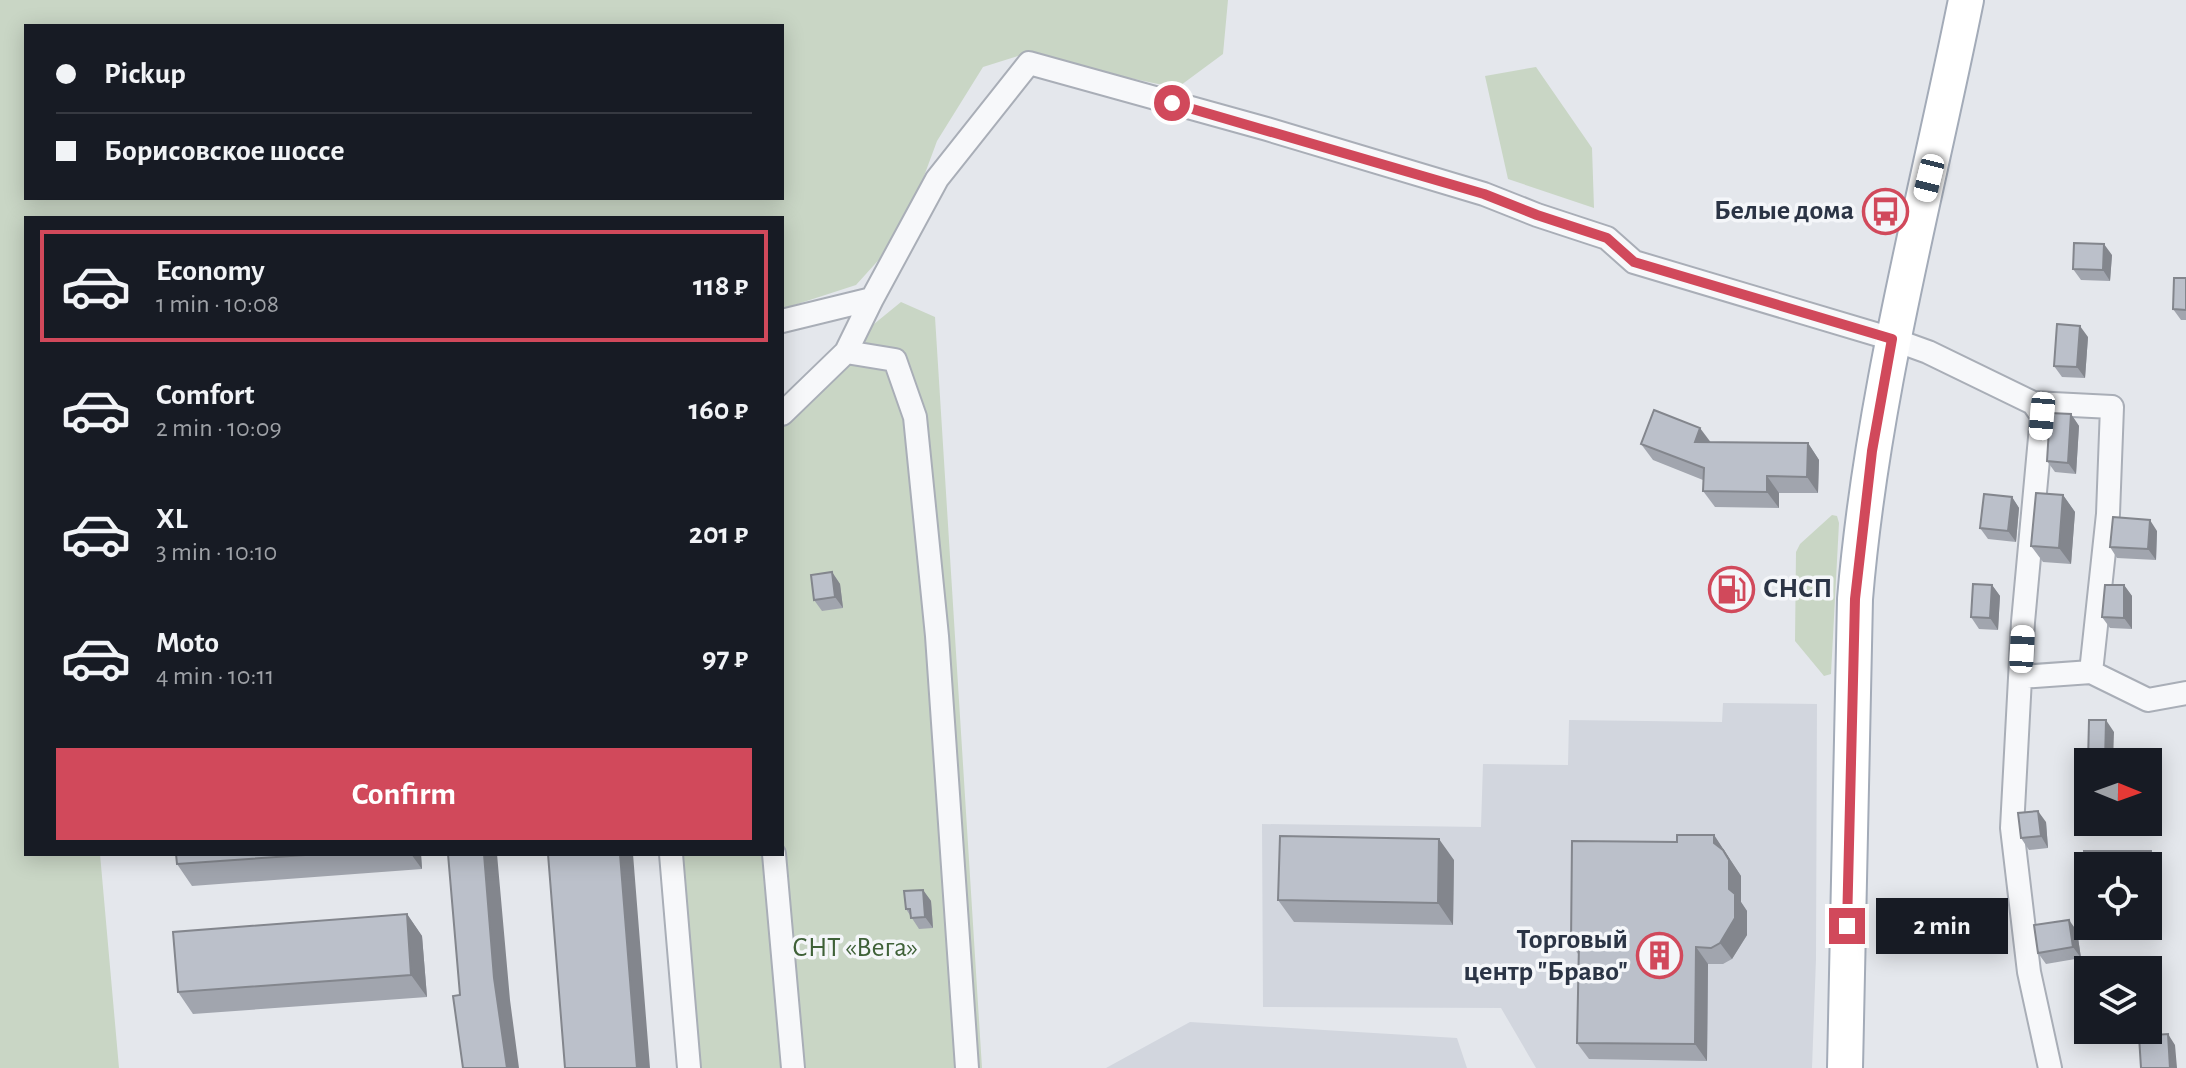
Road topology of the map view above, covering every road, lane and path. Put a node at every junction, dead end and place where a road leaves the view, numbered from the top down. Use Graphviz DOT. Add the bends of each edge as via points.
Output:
graph roads {
  1 [pos="1966,0"];
  2 [pos="872,299"];
  3 [pos="784,321"];
  4 [pos="1892,339"];
  5 [pos="846,352"];
  6 [pos="2033,403"];
  7 [pos="784,412"];
  8 [pos="2091,672"];
  9 [pos="2020,677"];
  10 [pos="2186,693"];
  11 [pos="671,856"];
  12 [pos="774,856"];
  13 [pos="689,1068"];
  14 [pos="793,1068"];
  15 [pos="967,1068"];
  16 [pos="1845,1068"];
  17 [pos="2050,1068"];
  1 -- 4 [label="main road"];
  2 -- 3 [label="street"];
  2 -- 4 [label="street" via="937,179 1029,63 1484,194 1607,238 1634,262"];
  2 -- 5 [label="street"];
  4 -- 6 [label="street"];
  4 -- 16 [label="main road" via="1872,451 1855,599"];
  5 -- 7 [label="street"];
  5 -- 15 [label="street" via="895,360 915,417 937,636"];
  6 -- 8 [label="street" via="2112,407 2108,514"];
  6 -- 9 [label="street" via="2042,416"];
  8 -- 9 [label="street"];
  8 -- 10 [label="street" via="2148,700"];
  9 -- 17 [label="street" via="2012,828 2029,972"];
  11 -- 13 [label="street"];
  12 -- 14 [label="street"];
}
